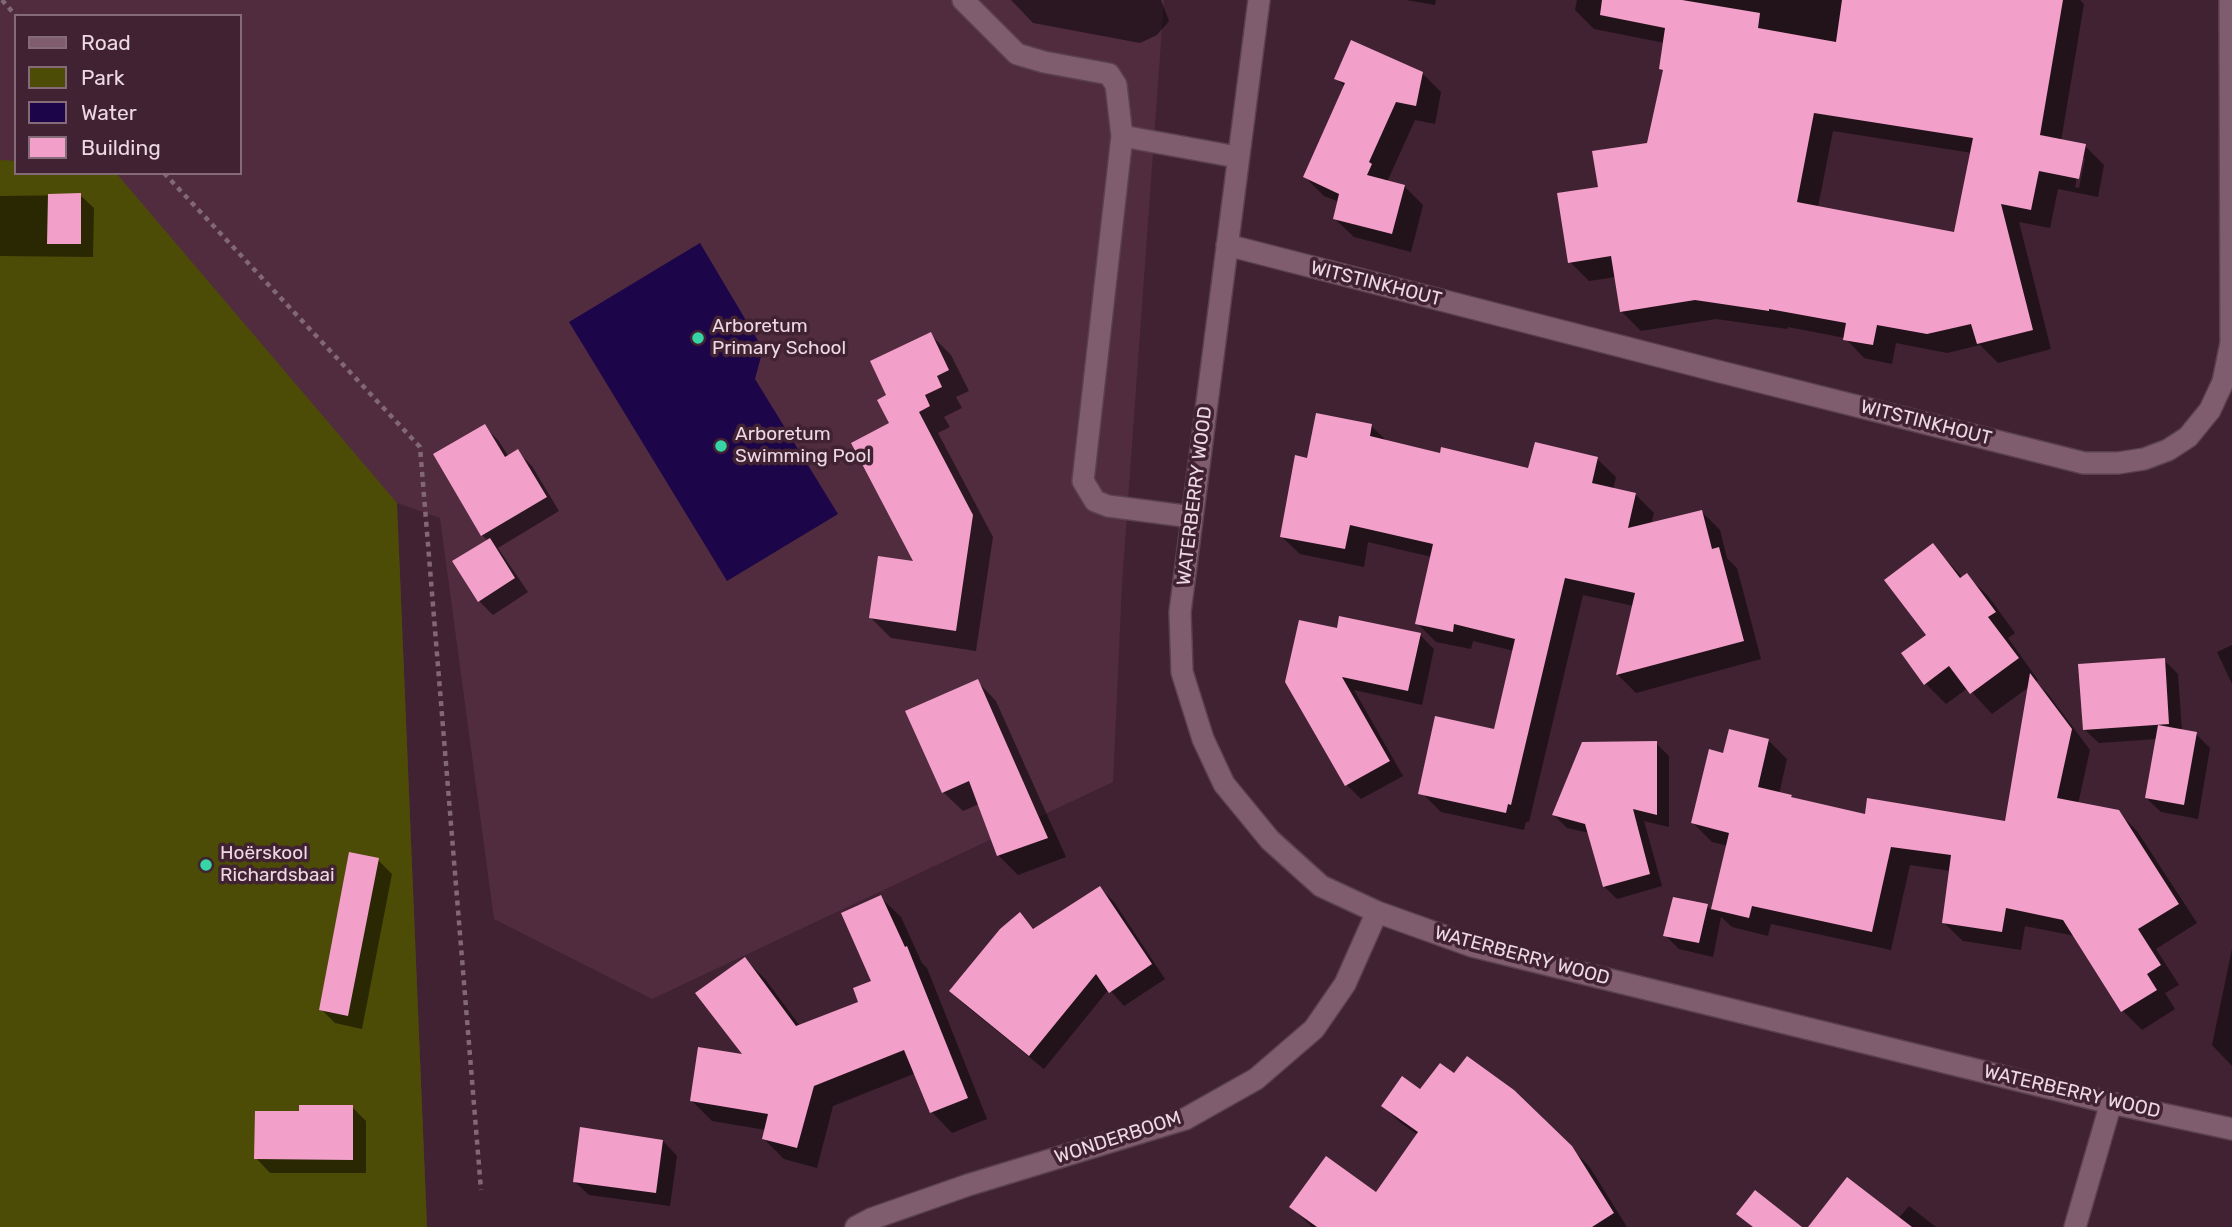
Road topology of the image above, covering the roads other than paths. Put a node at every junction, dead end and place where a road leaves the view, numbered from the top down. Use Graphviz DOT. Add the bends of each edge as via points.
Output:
graph roads {
  1 [pos="963,0"];
  2 [pos="1259,0"];
  3 [pos="2230,0"];
  4 [pos="1122,136"];
  5 [pos="1237,157"];
  6 [pos="1227,245"];
  7 [pos="1192,517"];
  8 [pos="1377,912"];
  9 [pos="2111,1102"];
  10 [pos="2232,1129"];
  11 [pos="856,1227"];
  12 [pos="2075,1227"];
  1 -- 4 [label="street" via="1017,54 1109,74 1116,85"];
  2 -- 5 [label="street, WATERBERRY WOOD"];
  3 -- 6 [label="street, WITSTINKHOUT" via="2231,344 2223,382 2210,410 2188,437 2144,459 2084,463"];
  4 -- 5 [label="street"];
  4 -- 7 [label="street" via="1083,481 1095,501 1108,506"];
  5 -- 6 [label="street, WATERBERRY WOOD"];
  6 -- 7 [label="street, WATERBERRY WOOD"];
  7 -- 8 [label="street, WATERBERRY WOOD" via="1180,612 1182,672 1203,739 1224,784 1269,840 1321,886"];
  8 -- 9 [label="street, WATERBERRY WOOD" via="1472,946"];
  8 -- 11 [label="street, WONDERBOOM" via="1345,984 1314,1029 1256,1079 1185,1118 968,1185"];
  9 -- 10 [label="street, WATERBERRY WOOD"];
  9 -- 12 [label="street"];
}
